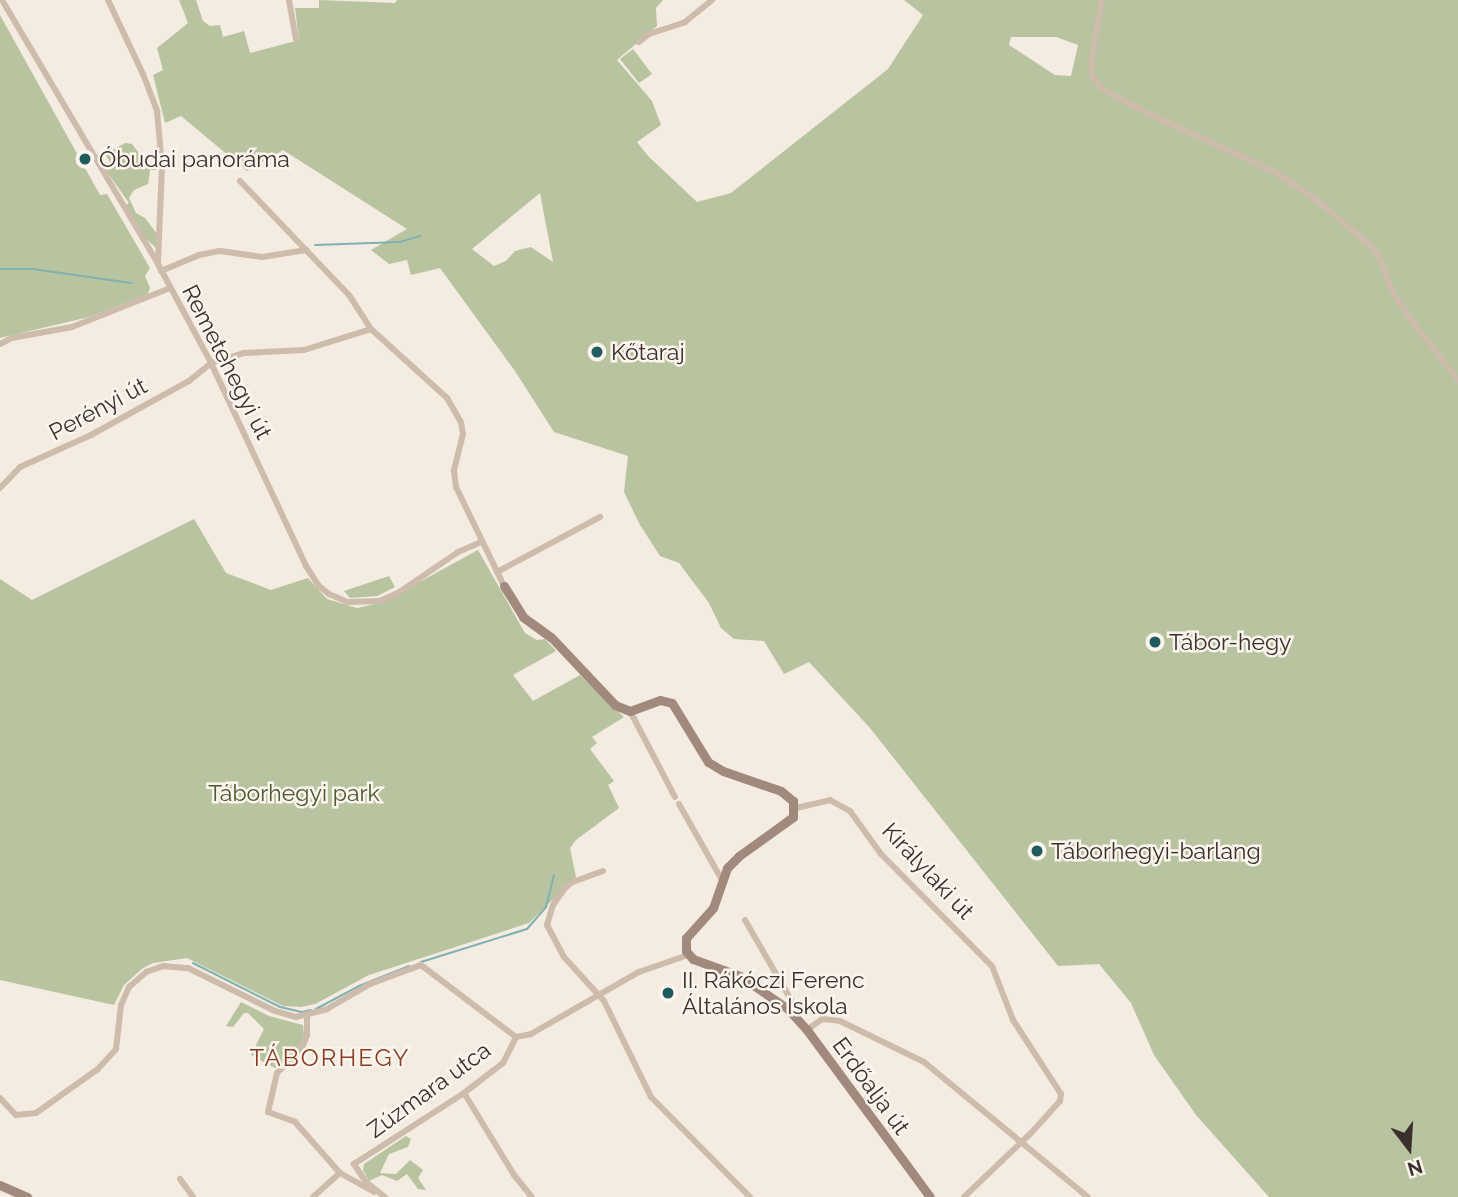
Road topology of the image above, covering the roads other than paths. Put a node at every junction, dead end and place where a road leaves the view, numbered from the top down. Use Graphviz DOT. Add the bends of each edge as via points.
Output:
graph roads {
  1 [pos="2,0"];
  2 [pos="108,0"];
  3 [pos="289,0"];
  4 [pos="712,0"];
  5 [pos="1102,0"];
  6 [pos="296,39"];
  7 [pos="639,42"];
  8 [pos="240,181"];
  9 [pos="306,250"];
  10 [pos="159,268"];
  11 [pos="170,288"];
  12 [pos="370,329"];
  13 [pos="0,344"];
  14 [pos="211,363"];
  15 [pos="1458,380"];
  16 [pos="0,483"];
  17 [pos="600,517"];
  18 [pos="482,542"];
  19 [pos="497,572"];
  20 [pos="504,586"];
  21 [pos="630,710"];
  22 [pos="796,808"];
  23 [pos="603,871"];
  24 [pos="722,880"];
  25 [pos="745,920"];
  26 [pos="688,955"];
  27 [pos="597,995"];
  28 [pos="788,1009"];
  29 [pos="307,1015"];
  30 [pos="807,1030"];
  31 [pos="516,1037"];
  32 [pos="464,1093"];
  33 [pos="0,1098"];
  34 [pos="1032,1132"];
  35 [pos="1022,1143"];
  36 [pos="1037,1155"];
  37 [pos="340,1173"];
  38 [pos="180,1179"];
  39 [pos="0,1185"];
  40 [pos="382,1196"];
  41 [pos="27,1197"];
  42 [pos="193,1197"];
  43 [pos="313,1197"];
  44 [pos="532,1197"];
  45 [pos="750,1197"];
  46 [pos="930,1197"];
  47 [pos="964,1197"];
  48 [pos="1088,1197"];
  1 -- 10 [label="street, Remetehegyi út"];
  2 -- 10 [label="street" via="157,111 162,166"];
  3 -- 6 [label="street"];
  4 -- 7 [label="street" via="685,22"];
  5 -- 15 [label="street" via="1091,63 1092,75 1101,88 1275,172 1315,199 1370,245 1405,312"];
  8 -- 9 [label="street"];
  9 -- 10 [label="street" via="266,257 220,251"];
  9 -- 12 [label="street" via="349,295"];
  10 -- 11 [label="street, Remetehegyi út"];
  11 -- 13 [label="street" via="72,327"];
  11 -- 14 [label="street, Remetehegyi út"];
  12 -- 14 [label="street" via="304,350 244,353"];
  12 -- 18 [label="street" via="447,398 461,422 456,487"];
  14 -- 16 [label="street, Perényi út" via="189,381 91,435 28,462"];
  14 -- 18 [label="street, Remetehegyi út" via="306,566 319,586 333,596 357,603 380,601"];
  17 -- 19 [label="street"];
  18 -- 19 [label="street"];
  19 -- 20 [label="street"];
  20 -- 21 [label="street" via="523,617 551,637 615,705"];
  21 -- 22 [label="street" via="660,700 672,703 708,762 781,791"];
  21 -- 24 [label="street"];
  22 -- 24 [label="street" via="793,817 739,856"];
  22 -- 34 [label="street, Királylaki út" via="823,800 843,805 887,861 992,966 1023,1040 1061,1094"];
  23 -- 27 [label="street" via="565,888 547,919 564,957"];
  24 -- 26 [label="street" via="713,908 686,938"];
  25 -- 28 [label="street" via="791,1000"];
  26 -- 27 [label="street" via="652,966"];
  26 -- 28 [label="street, Erdőalja út" via="740,976"];
  27 -- 31 [label="street" via="531,1034"];
  27 -- 45 [label="street" via="651,1097"];
  28 -- 30 [label="street, Erdőalja út"];
  29 -- 31 [label="street" via="416,965 425,966"];
  29 -- 33 [label="street" via="284,1014 188,968 154,968 125,993 116,1049 98,1069 36,1113 16,1115"];
  29 -- 37 [label="street" via="302,1048 277,1073 268,1112 295,1122"];
  30 -- 35 [label="street" via="822,1019 831,1019 903,1050 940,1074"];
  30 -- 46 [label="street, Erdőalja út"];
  31 -- 32 [label="street, Zúzmara utca" via="503,1063"];
  32 -- 40 [label="street, Zúzmara utca" via="354,1164"];
  32 -- 44 [label="street"];
  34 -- 35 [label="street, Királylaki út"];
  34 -- 36 [label="street" via="1031,1144"];
  35 -- 36 [label="street"];
  35 -- 47 [label="street, Királylaki út"];
  36 -- 48 [label="street"];
  37 -- 40 [label="street"];
  37 -- 43 [label="street"];
  38 -- 42 [label="street"];
  39 -- 41 [label="street"];
}
